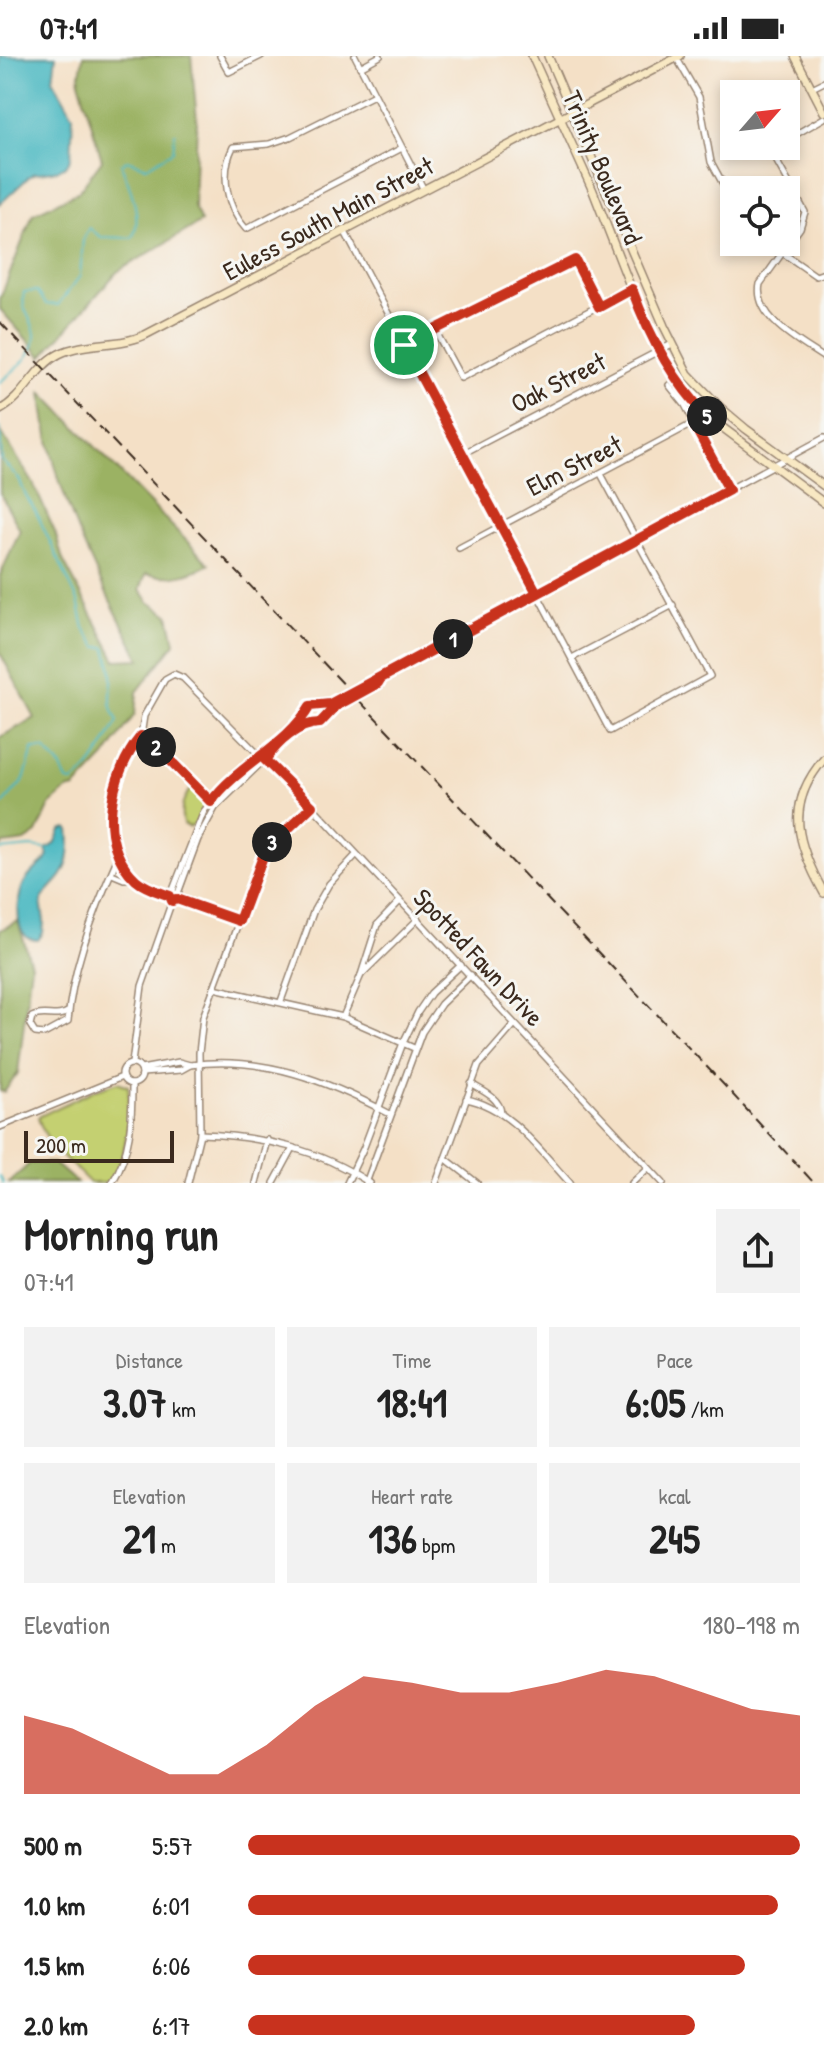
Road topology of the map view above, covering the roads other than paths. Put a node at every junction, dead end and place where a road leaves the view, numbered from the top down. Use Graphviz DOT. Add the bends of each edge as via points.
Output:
graph roads {
  1 [pos="220,56"];
  2 [pos="261,56"];
  3 [pos="355,56"];
  4 [pos="380,56"];
  5 [pos="532,56"];
  6 [pos="548,56"];
  7 [pos="795,56"];
  8 [pos="677,57"];
  9 [pos="360,67"];
  10 [pos="824,82"];
  11 [pos="812,88"];
  12 [pos="374,95"];
  13 [pos="573,112"];
  14 [pos="824,112"];
  15 [pos="560,118"];
  16 [pos="824,118"];
  17 [pos="800,132"];
  18 [pos="402,148"];
  19 [pos="720,178"];
  20 [pos="424,190"];
  21 [pos="800,203"];
  22 [pos="800,228"];
  23 [pos="345,232"];
  24 [pos="779,256"];
  25 [pos="788,256"];
  26 [pos="824,273"];
  27 [pos="632,289"];
  28 [pos="599,307"];
  29 [pos="435,330"];
  30 [pos="672,344"];
  31 [pos="404,345"];
  32 [pos="660,351"];
  33 [pos="824,358"];
  34 [pos="669,385"];
  35 [pos="0,410"];
  36 [pos="707,416"];
  37 [pos="694,425"];
  38 [pos="824,438"];
  39 [pos="462,454"];
  40 [pos="787,459"];
  41 [pos="774,466"];
  42 [pos="601,474"];
  43 [pos="824,486"];
  44 [pos="729,490"];
  45 [pos="824,503"];
  46 [pos="500,526"];
  47 [pos="638,539"];
  48 [pos="459,548"];
  49 [pos="537,593"];
  50 [pos="673,605"];
  51 [pos="572,658"];
  52 [pos="353,694"];
  53 [pos="306,716"];
  54 [pos="310,722"];
  55 [pos="141,736"];
  56 [pos="262,758"];
  57 [pos="824,759"];
  58 [pos="214,804"];
  59 [pos="312,806"];
  60 [pos="120,854"];
  61 [pos="356,855"];
  62 [pos="112,874"];
  63 [pos="134,878"];
  64 [pos="824,893"];
  65 [pos="173,898"];
  66 [pos="400,901"];
  67 [pos="418,919"];
  68 [pos="239,921"];
  69 [pos="461,965"];
  70 [pos="361,975"];
  71 [pos="471,975"];
  72 [pos="214,988"];
  73 [pos="281,1001"];
  74 [pos="69,1011"];
  75 [pos="343,1017"];
  76 [pos="514,1025"];
  77 [pos="403,1043"];
  78 [pos="414,1048"];
  79 [pos="132,1063"];
  80 [pos="199,1064"];
  81 [pos="142,1071"];
  82 [pos="122,1077"];
  83 [pos="132,1084"];
  84 [pos="471,1084"];
  85 [pos="466,1099"];
  86 [pos="379,1108"];
  87 [pos="501,1113"];
  88 [pos="390,1114"];
  89 [pos="0,1127"];
  90 [pos="200,1134"];
  91 [pos="267,1140"];
  92 [pos="293,1148"];
  93 [pos="445,1158"];
  94 [pos="648,1168"];
  95 [pos="352,1172"];
  96 [pos="367,1182"];
  97 [pos="112,1183"];
  98 [pos="188,1183"];
  99 [pos="256,1183"];
  100 [pos="274,1183"];
  101 [pos="347,1183"];
  102 [pos="436,1183"];
  103 [pos="477,1183"];
  104 [pos="570,1183"];
  105 [pos="632,1183"];
  106 [pos="663,1183"];
  1 -- 2 [label="street" via="229,72"];
  3 -- 9 [label="street"];
  4 -- 9 [label="street"];
  5 -- 15 [label="main road, Trinity Boulevard"];
  6 -- 13 [label="main road, Trinity Boulevard"];
  7 -- 11 [label="main road"];
  8 -- 13 [label="main road, Euless South Main Street"];
  8 -- 19 [label="street" via="699,97 711,162"];
  9 -- 12 [label="street"];
  10 -- 11 [label="street"];
  11 -- 14 [label="main road"];
  12 -- 18 [label="street"];
  12 -- 18 [label="street" via="290,137 233,147 226,184 230,203 246,229"];
  13 -- 15 [label="main road, Euless South Main Street"];
  13 -- 30 [label="main road, Trinity Boulevard"];
  15 -- 20 [label="main road, Euless South Main Street"];
  15 -- 27 [label="main road, Trinity Boulevard"];
  16 -- 17 [label="street"];
  18 -- 20 [label="street"];
  20 -- 23 [label="main road, Euless South Main Street"];
  21 -- 22 [label="street" via="805,212"];
  23 -- 31 [label="street"];
  23 -- 35 [label="main road, Euless South Main Street" via="129,341 58,355"];
  24 -- 33 [label="street" via="758,293 781,329"];
  25 -- 26 [label="street" via="816,276"];
  27 -- 28 [label="street"];
  27 -- 32 [label="main road, Trinity Boulevard"];
  28 -- 29 [label="street" via="577,263 570,261"];
  28 -- 29 [label="street" via="461,378"];
  29 -- 31 [label="street"];
  30 -- 32 [label="street, Oak Street"];
  30 -- 40 [label="main road, Trinity Boulevard" via="704,392"];
  31 -- 39 [label="street"];
  32 -- 36 [label="main road, Trinity Boulevard"];
  32 -- 39 [label="street, Oak Street"];
  34 -- 37 [label="street"];
  36 -- 37 [label="street, Elm Street"];
  36 -- 41 [label="main road, Trinity Boulevard"];
  37 -- 42 [label="street, Elm Street"];
  37 -- 44 [label="street"];
  38 -- 40 [label="street"];
  39 -- 46 [label="street"];
  40 -- 41 [label="street"];
  40 -- 43 [label="main road, Trinity Boulevard"];
  41 -- 44 [label="street"];
  41 -- 45 [label="main road, Trinity Boulevard"];
  42 -- 46 [label="street, Elm Street"];
  42 -- 47 [label="street"];
  44 -- 47 [label="street"];
  46 -- 48 [label="street, Elm Street"];
  46 -- 49 [label="street"];
  47 -- 49 [label="street"];
  47 -- 50 [label="street"];
  49 -- 51 [label="street"];
  49 -- 52 [label="street"];
  50 -- 51 [label="street"];
  50 -- 51 [label="street" via="710,676 610,731"];
  52 -- 53 [label="street" via="330,704 313,704"];
  52 -- 54 [label="street" via="320,723"];
  53 -- 54 [label="street"];
  53 -- 56 [label="street"];
  54 -- 56 [label="street"];
  55 -- 56 [label="street, Spotted Fawn Drive" via="144,716 165,679 177,674"];
  55 -- 58 [label="street"];
  55 -- 60 [label="street" via="114,790 112,826"];
  56 -- 58 [label="street"];
  56 -- 59 [label="street, Spotted Fawn Drive"];
  57 -- 64 [label="main road" via="801,796 798,824 806,858"];
  58 -- 65 [label="street" via="197,826"];
  59 -- 61 [label="street, Spotted Fawn Drive"];
  59 -- 68 [label="street" via="265,851"];
  60 -- 62 [label="street"];
  60 -- 63 [label="street"];
  61 -- 66 [label="street, Spotted Fawn Drive"];
  61 -- 73 [label="street" via="314,910"];
  62 -- 63 [label="street"];
  62 -- 74 [label="street" via="80,959"];
  63 -- 65 [label="street"];
  65 -- 68 [label="street"];
  65 -- 79 [label="street" via="142,986"];
  66 -- 67 [label="street, Spotted Fawn Drive"];
  66 -- 70 [label="street" via="377,925"];
  67 -- 69 [label="street, Spotted Fawn Drive"];
  67 -- 70 [label="street"];
  68 -- 72 [label="street"];
  69 -- 71 [label="street, Spotted Fawn Drive"];
  69 -- 77 [label="street" via="425,1002"];
  70 -- 75 [label="street"];
  71 -- 76 [label="street, Spotted Fawn Drive"];
  71 -- 78 [label="street" via="431,1016"];
  72 -- 73 [label="street"];
  72 -- 80 [label="street" via="203,1017"];
  73 -- 75 [label="street"];
  74 -- 74 [label="street" via="63,1025 44,1034 32,1029 36,1015"];
  75 -- 77 [label="street"];
  76 -- 84 [label="street" via="492,1047"];
  76 -- 94 [label="street, Spotted Fawn Drive"];
  77 -- 78 [label="street"];
  77 -- 86 [label="street"];
  78 -- 88 [label="street"];
  79 -- 81 [label="street"];
  79 -- 82 [label="street" via="124,1066"];
  80 -- 81 [label="street"];
  80 -- 86 [label="street" via="290,1071"];
  80 -- 90 [label="street"];
  81 -- 83 [label="street"];
  82 -- 83 [label="street"];
  82 -- 89 [label="street"];
  83 -- 97 [label="street" via="129,1144"];
  84 -- 85 [label="street"];
  84 -- 87 [label="street" via="494,1099"];
  85 -- 87 [label="street"];
  85 -- 93 [label="street"];
  86 -- 88 [label="street"];
  86 -- 95 [label="street"];
  87 -- 104 [label="street"];
  88 -- 96 [label="street"];
  90 -- 91 [label="street"];
  90 -- 98 [label="street"];
  91 -- 92 [label="street"];
  91 -- 99 [label="street"];
  92 -- 95 [label="street"];
  92 -- 100 [label="street"];
  93 -- 102 [label="street"];
  93 -- 103 [label="street"];
  94 -- 105 [label="street"];
  94 -- 106 [label="street, Spotted Fawn Drive"];
  95 -- 96 [label="street"];
  95 -- 101 [label="street"];
}
